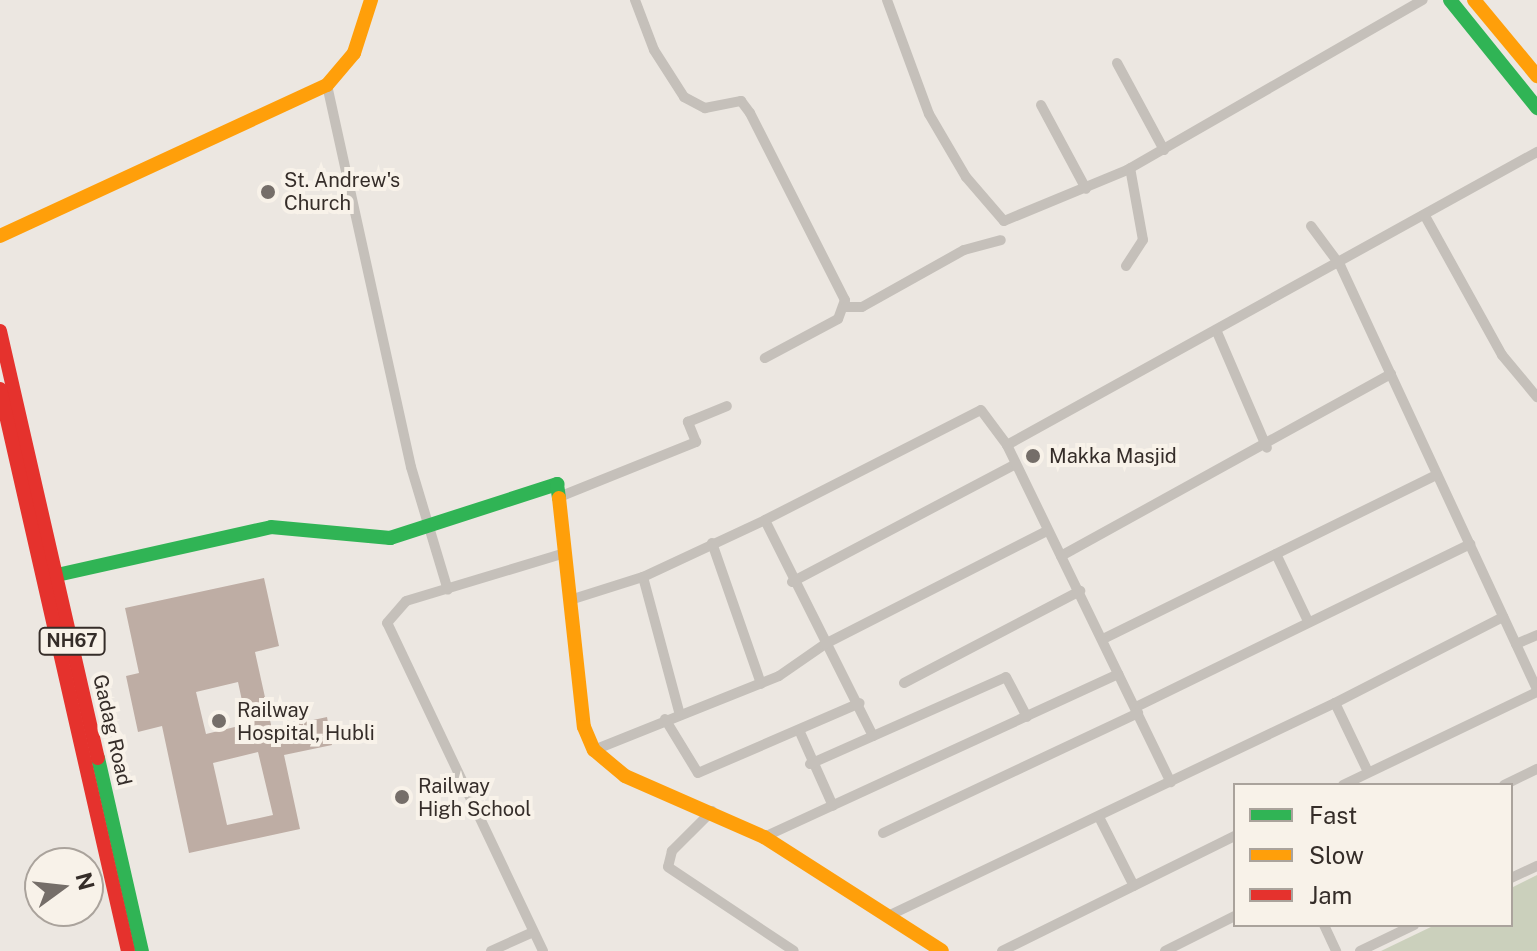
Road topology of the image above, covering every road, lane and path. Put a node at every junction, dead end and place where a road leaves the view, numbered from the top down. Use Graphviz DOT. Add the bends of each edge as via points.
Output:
graph roads {
  1 [pos="371,0"];
  2 [pos="635,0"];
  3 [pos="887,0"];
  4 [pos="1423,0"];
  5 [pos="1450,0"];
  6 [pos="1474,0"];
  7 [pos="1117,63"];
  8 [pos="1537,76"];
  9 [pos="327,85"];
  10 [pos="1041,105"];
  11 [pos="1537,108"];
  12 [pos="1164,150"];
  13 [pos="1537,152"];
  14 [pos="1130,168"];
  15 [pos="1086,189"];
  16 [pos="1425,216"];
  17 [pos="1311,226"];
  18 [pos="0,236"];
  19 [pos="1001,240"];
  20 [pos="1340,265"];
  21 [pos="1126,266"];
  22 [pos="846,307"];
  23 [pos="0,331"];
  24 [pos="1217,332"];
  25 [pos="765,358"];
  26 [pos="1391,374"];
  27 [pos="0,389"];
  28 [pos="1537,397"];
  29 [pos="727,406"];
  30 [pos="1007,445"];
  31 [pos="1267,448"];
  32 [pos="1012,466"];
  33 [pos="1437,475"];
  34 [pos="559,497"];
  35 [pos="765,520"];
  36 [pos="428,525"];
  37 [pos="1047,531"];
  38 [pos="712,543"];
  39 [pos="1470,544"];
  40 [pos="565,553"];
  41 [pos="1276,554"];
  42 [pos="1061,556"];
  43 [pos="57,575"];
  44 [pos="643,577"];
  45 [pos="792,582"];
  46 [pos="448,590"];
  47 [pos="1080,591"];
  48 [pos="570,600"];
  49 [pos="1503,617"];
  50 [pos="1308,621"];
  51 [pos="1537,635"];
  52 [pos="1103,639"];
  53 [pos="825,644"];
  54 [pos="1516,644"];
  55 [pos="1118,674"];
  56 [pos="904,683"];
  57 [pos="761,684"];
  58 [pos="1537,691"];
  59 [pos="860,703"];
  60 [pos="1335,703"];
  61 [pos="1137,710"];
  62 [pos="680,715"];
  63 [pos="1027,717"];
  64 [pos="665,719"];
  65 [pos="799,730"];
  66 [pos="873,736"];
  67 [pos="594,750"];
  68 [pos="810,764"];
  69 [pos="1537,769"];
  70 [pos="1368,772"];
  71 [pos="1171,782"];
  72 [pos="1347,783"];
  73 [pos="1508,783"];
  74 [pos="833,806"];
  75 [pos="712,811"];
  76 [pos="1099,817"];
  77 [pos="883,833"];
  78 [pos="764,837"];
  79 [pos="1233,837"];
  80 [pos="1537,866"];
  81 [pos="1513,877"];
  82 [pos="1134,886"];
  83 [pos="888,916"];
  84 [pos="1233,917"];
  85 [pos="1325,927"];
  86 [pos="1410,927"];
  87 [pos="533,932"];
  88 [pos="128,951"];
  89 [pos="142,951"];
  90 [pos="491,951"];
  91 [pos="543,951"];
  92 [pos="794,951"];
  93 [pos="942,951"];
  94 [pos="1002,951"];
  95 [pos="1165,951"];
  96 [pos="1336,951"];
  97 [pos="1360,951"];
  1 -- 9 [label="main road" via="354,53"];
  2 -- 22 [label="street" via="654,50 684,97 705,108 741,101 750,113"];
  3 -- 15 [label="street" via="929,114 996,214 1004,221 1029,216"];
  4 -- 12 [label="street"];
  5 -- 11 [label="main road"];
  6 -- 8 [label="main road"];
  7 -- 12 [label="street"];
  9 -- 18 [label="main road"];
  9 -- 36 [label="street"];
  10 -- 15 [label="street"];
  12 -- 14 [label="street"];
  13 -- 16 [label="street"];
  14 -- 15 [label="street"];
  14 -- 21 [label="street" via="1143,240"];
  16 -- 20 [label="street"];
  16 -- 28 [label="street" via="1502,355"];
  17 -- 20 [label="street"];
  19 -- 22 [label="street" via="964,250 862,307"];
  20 -- 24 [label="street"];
  20 -- 26 [label="street"];
  22 -- 25 [label="street" via="838,319"];
  23 -- 43 [label="main road, Gadag Road / NH67"];
  24 -- 30 [label="street"];
  24 -- 31 [label="street"];
  26 -- 31 [label="street"];
  26 -- 33 [label="street"];
  27 -- 88 [label="main road, Gadag Road / NH67"];
  29 -- 34 [label="street" via="688,422 696,442"];
  30 -- 32 [label="street"];
  30 -- 35 [label="street" via="981,410"];
  31 -- 42 [label="street"];
  32 -- 37 [label="street"];
  32 -- 45 [label="street"];
  33 -- 39 [label="street"];
  33 -- 41 [label="street"];
  34 -- 36 [label="main road" via="557,484"];
  34 -- 40 [label="main road"];
  35 -- 38 [label="street"];
  35 -- 45 [label="street"];
  36 -- 43 [label="main road" via="390,538 271,527"];
  36 -- 46 [label="street"];
  37 -- 42 [label="street"];
  37 -- 53 [label="street"];
  38 -- 44 [label="street"];
  38 -- 57 [label="street"];
  39 -- 49 [label="street"];
  39 -- 50 [label="street"];
  40 -- 46 [label="street"];
  40 -- 48 [label="main road"];
  41 -- 50 [label="street"];
  41 -- 52 [label="street"];
  42 -- 47 [label="street"];
  43 -- 89 [label="main road, Gadag Road / NH67"];
  44 -- 48 [label="street"];
  44 -- 62 [label="street"];
  45 -- 53 [label="street"];
  46 -- 87 [label="street" via="396,606 387,623 390,638"];
  47 -- 52 [label="street"];
  47 -- 56 [label="street"];
  48 -- 67 [label="main road" via="584,727"];
  49 -- 54 [label="street"];
  49 -- 60 [label="street"];
  50 -- 61 [label="street"];
  51 -- 54 [label="street"];
  52 -- 55 [label="street"];
  53 -- 57 [label="street"];
  53 -- 59 [label="street"];
  54 -- 58 [label="street"];
  55 -- 61 [label="street"];
  55 -- 63 [label="street"];
  57 -- 62 [label="street"];
  58 -- 70 [label="street"];
  59 -- 65 [label="street"];
  59 -- 66 [label="street"];
  60 -- 70 [label="street"];
  60 -- 71 [label="street"];
  61 -- 71 [label="street"];
  61 -- 77 [label="street"];
  62 -- 64 [label="street"];
  63 -- 66 [label="street" via="1006,677"];
  63 -- 74 [label="street"];
  64 -- 65 [label="street" via="698,773"];
  64 -- 67 [label="street"];
  65 -- 68 [label="street"];
  66 -- 68 [label="street"];
  67 -- 75 [label="main road" via="625,776"];
  68 -- 74 [label="street"];
  69 -- 73 [label="street"];
  70 -- 72 [label="street"];
  71 -- 76 [label="street"];
  74 -- 78 [label="street"];
  75 -- 78 [label="main road"];
  75 -- 92 [label="street" via="672,851 668,867"];
  76 -- 82 [label="street"];
  76 -- 83 [label="street"];
  78 -- 83 [label="main road"];
  79 -- 82 [label="street"];
  80 -- 81 [label="street"];
  82 -- 94 [label="street"];
  83 -- 93 [label="main road"];
  84 -- 95 [label="street"];
  85 -- 96 [label="street"];
  86 -- 97 [label="street"];
  87 -- 90 [label="street"];
  87 -- 91 [label="street"];
}
